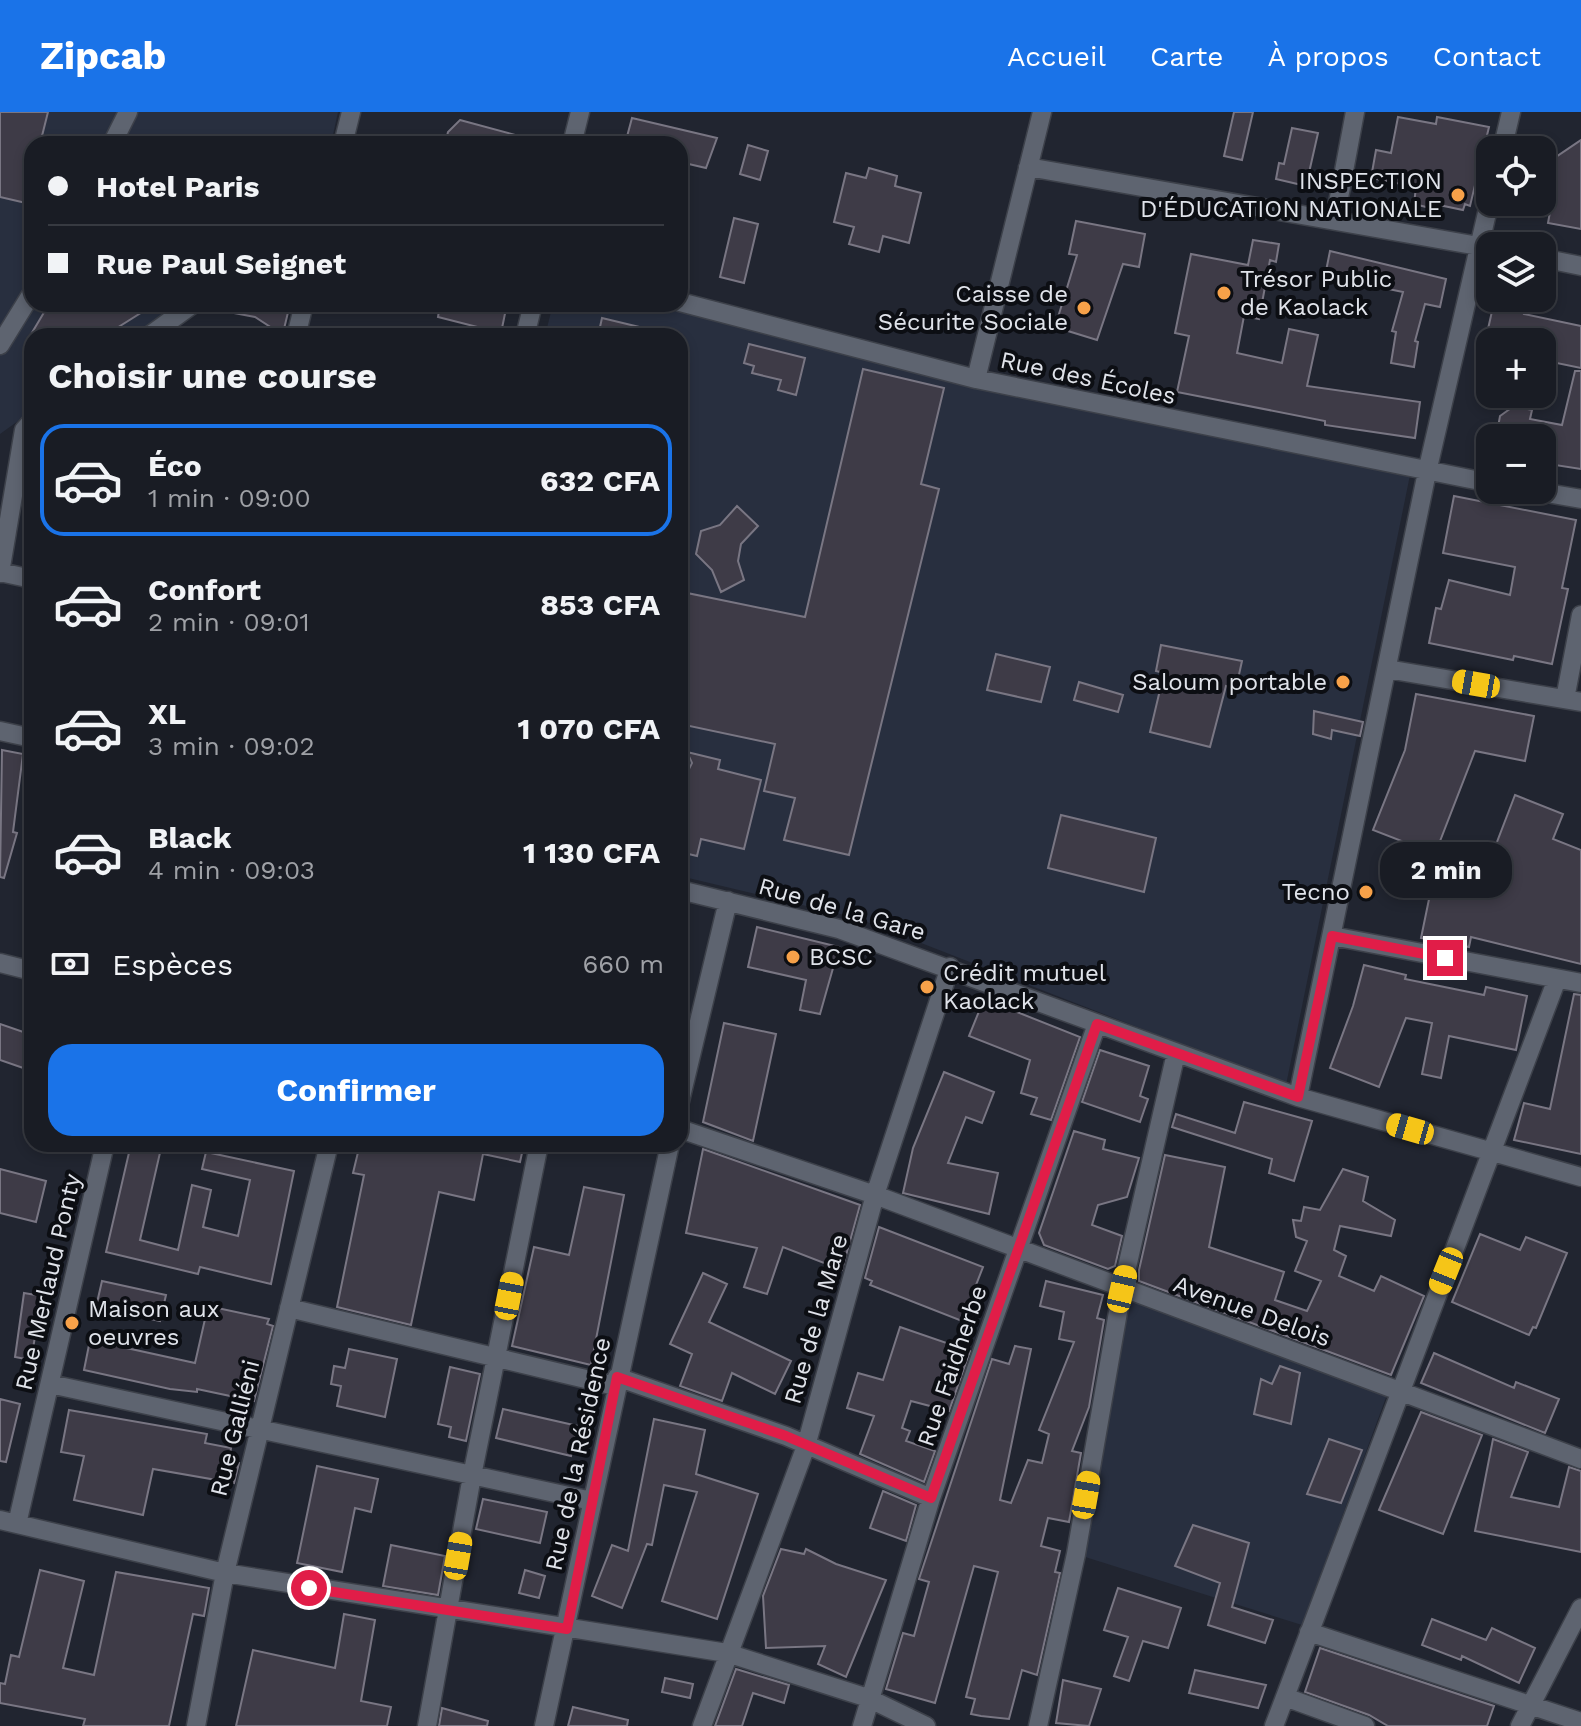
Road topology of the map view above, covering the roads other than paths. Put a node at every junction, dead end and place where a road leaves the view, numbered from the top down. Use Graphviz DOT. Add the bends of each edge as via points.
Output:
graph roads {
  1 [pos="128,112"];
  2 [pos="350,112"];
  3 [pos="580,112"];
  4 [pos="1042,112"];
  5 [pos="1355,112"];
  6 [pos="1511,112"];
  7 [pos="116,136"];
  8 [pos="345,136"];
  9 [pos="574,136"];
  10 [pos="1505,136"];
  11 [pos="1028,167"];
  12 [pos="1335,219"];
  13 [pos="1476,245"];
  14 [pos="1556,261"];
  15 [pos="1581,266"];
  16 [pos="1476,279"];
  17 [pos="688,304"];
  18 [pos="24,306"];
  19 [pos="182,312"];
  20 [pos="160,328"];
  21 [pos="0,345"];
  22 [pos="976,379"];
  23 [pos="24,430"];
  24 [pos="1427,472"];
  25 [pos="1476,481"];
  26 [pos="1556,495"];
  27 [pos="1581,499"];
  28 [pos="0,573"];
  29 [pos="24,578"];
  30 [pos="1581,615"];
  31 [pos="1387,669"];
  32 [pos="1573,701"];
  33 [pos="0,731"];
  34 [pos="24,736"];
  35 [pos="688,892"];
  36 [pos="728,901"];
  37 [pos="1332,936"];
  38 [pos="0,963"];
  39 [pos="950,967"];
  40 [pos="24,969"];
  41 [pos="1557,979"];
  42 [pos="1581,983"];
  43 [pos="1097,1024"];
  44 [pos="1176,1053"];
  45 [pos="688,1068"];
  46 [pos="1298,1097"];
  47 [pos="688,1132"];
  48 [pos="103,1152"];
  49 [pos="327,1152"];
  50 [pos="537,1152"];
  51 [pos="668,1152"];
  52 [pos="1494,1153"];
  53 [pos="1581,1177"];
  54 [pos="875,1195"];
  55 [pos="1018,1248"];
  56 [pos="1122,1289"];
  57 [pos="289,1308"];
  58 [pos="498,1357"];
  59 [pos="616,1382"];
  60 [pos="50,1384"];
  61 [pos="1399,1389"];
  62 [pos="260,1430"];
  63 [pos="806,1446"];
  64 [pos="1581,1459"];
  65 [pos="472,1476"];
  66 [pos="931,1498"];
  67 [pos="592,1501"];
  68 [pos="8,1522"];
  69 [pos="225,1573"];
  70 [pos="1581,1608"];
  71 [pos="449,1610"];
  72 [pos="567,1629"];
  73 [pos="1309,1632"];
  74 [pos="727,1653"];
  75 [pos="1285,1697"];
  76 [pos="868,1698"];
  77 [pos="1530,1704"];
  78 [pos="1581,1722"];
  79 [pos="196,1726"];
  80 [pos="427,1726"];
  81 [pos="544,1726"];
  82 [pos="702,1726"];
  83 [pos="862,1726"];
  84 [pos="926,1726"];
  85 [pos="1038,1726"];
  86 [pos="1274,1726"];
  87 [pos="1365,1726"];
  88 [pos="1520,1726"];
  1 -- 7 [label="street"];
  2 -- 8 [label="street"];
  3 -- 9 [label="street"];
  4 -- 11 [label="street"];
  5 -- 12 [label="street"];
  6 -- 10 [label="street"];
  11 -- 12 [label="street"];
  11 -- 22 [label="street"];
  12 -- 13 [label="street"];
  14 -- 15 [label="street"];
  16 -- 24 [label="street"];
  17 -- 22 [label="street, Rue des Écoles"];
  18 -- 21 [label="street"];
  19 -- 20 [label="street"];
  22 -- 24 [label="street, Rue des Écoles"];
  23 -- 28 [label="street"];
  24 -- 25 [label="street, Rue des Écoles"];
  24 -- 31 [label="street"];
  26 -- 27 [label="street"];
  28 -- 29 [label="street"];
  30 -- 32 [label="street"];
  31 -- 32 [label="street"];
  31 -- 37 [label="street"];
  33 -- 34 [label="street"];
  35 -- 36 [label="street, Rue de la Gare"];
  36 -- 39 [label="street, Rue de la Gare" via="839,929"];
  36 -- 45 [label="street"];
  37 -- 41 [label="street"];
  37 -- 46 [label="street"];
  38 -- 40 [label="street"];
  39 -- 43 [label="street, Rue de la Gare"];
  39 -- 54 [label="street, Rue de la Mare"];
  41 -- 42 [label="street"];
  41 -- 52 [label="street"];
  43 -- 44 [label="street, Rue de la Gare"];
  43 -- 55 [label="street, Rue Faidherbe"];
  44 -- 46 [label="street, Rue de la Gare"];
  44 -- 56 [label="street"];
  46 -- 52 [label="street, Rue de la Gare"];
  47 -- 54 [label="street, Avenue Delois"];
  48 -- 60 [label="street, Rue Merlaud Ponty"];
  49 -- 57 [label="street, Rue Galliéni"];
  50 -- 58 [label="street"];
  51 -- 59 [label="street, Rue de la Résidence"];
  52 -- 53 [label="street, Rue de la Gare"];
  52 -- 61 [label="street"];
  54 -- 55 [label="street, Avenue Delois"];
  54 -- 63 [label="street, Rue de la Mare"];
  55 -- 56 [label="street, Avenue Delois"];
  55 -- 66 [label="street, Rue Faidherbe"];
  56 -- 61 [label="street, Avenue Delois"];
  56 -- 85 [label="street" via="1076,1554"];
  57 -- 58 [label="street"];
  57 -- 62 [label="street, Rue Galliéni"];
  58 -- 59 [label="street"];
  58 -- 65 [label="street"];
  59 -- 63 [label="street"];
  59 -- 67 [label="street, Rue de la Résidence"];
  60 -- 62 [label="street"];
  60 -- 68 [label="street, Rue Merlaud Ponty"];
  61 -- 64 [label="street, Avenue Delois"];
  61 -- 73 [label="street"];
  62 -- 65 [label="street"];
  62 -- 69 [label="street, Rue Galliéni"];
  63 -- 66 [label="street"];
  63 -- 74 [label="street, Rue de la Mare"];
  65 -- 67 [label="street"];
  65 -- 71 [label="street"];
  66 -- 76 [label="street, Rue Faidherbe"];
  67 -- 72 [label="street, Rue de la Résidence"];
  68 -- 69 [label="street"];
  69 -- 71 [label="street"];
  69 -- 79 [label="street, Rue Galliéni"];
  70 -- 77 [label="street"];
  71 -- 72 [label="street"];
  71 -- 80 [label="street"];
  72 -- 74 [label="street"];
  72 -- 81 [label="street, Rue de la Résidence"];
  73 -- 75 [label="street"];
  73 -- 77 [label="street"];
  74 -- 76 [label="street"];
  74 -- 82 [label="street, Rue de la Mare"];
  75 -- 86 [label="street"];
  75 -- 87 [label="street"];
  76 -- 83 [label="street, Rue Faidherbe"];
  76 -- 84 [label="street"];
  77 -- 78 [label="street"];
  77 -- 88 [label="street"];
}
